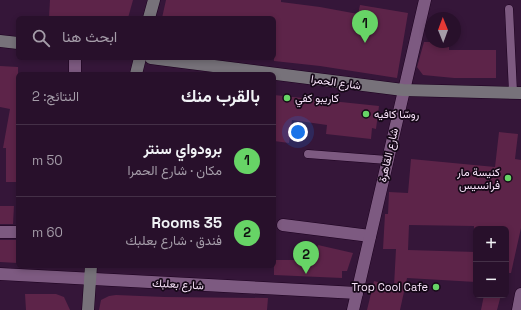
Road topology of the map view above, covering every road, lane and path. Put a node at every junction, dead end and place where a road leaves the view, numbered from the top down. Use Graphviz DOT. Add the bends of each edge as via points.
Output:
graph roads {
  1 [pos="154,0"];
  2 [pos="424,0"];
  3 [pos="509,9"];
  4 [pos="150,16"];
  5 [pos="0,41"];
  6 [pos="16,43"];
  7 [pos="75,60"];
  8 [pos="140,60"];
  9 [pos="167,60"];
  10 [pos="75,72"];
  11 [pos="136,72"];
  12 [pos="261,72"];
  13 [pos="276,74"];
  14 [pos="403,90"];
  15 [pos="517,92"];
  16 [pos="308,154"];
  17 [pos="387,160"];
  18 [pos="283,224"];
  19 [pos="0,232"];
  20 [pos="16,232"];
  21 [pos="370,236"];
  22 [pos="91,268"];
  23 [pos="0,274"];
  24 [pos="90,279"];
  25 [pos="357,293"];
  26 [pos="521,296"];
  27 [pos="88,310"];
  28 [pos="353,310"];
  29 [pos="518,310"];
  1 -- 4 [label="main road"];
  2 -- 14 [label="street, شارع القاهرة"];
  3 -- 15 [label="lane"];
  5 -- 6 [label="main road"];
  7 -- 10 [label="street"];
  8 -- 11 [label="main road"];
  9 -- 12 [label="main road, شارع الحمرا"];
  13 -- 14 [label="main road, شارع الحمرا"];
  14 -- 15 [label="main road, شارع الحمرا"];
  14 -- 17 [label="street, شارع القاهرة"];
  16 -- 17 [label="lane"];
  17 -- 21 [label="street, شارع القاهرة"];
  18 -- 21 [label="street"];
  19 -- 20 [label="street"];
  21 -- 25 [label="street, شارع القاهرة"];
  22 -- 24 [label="main road"];
  23 -- 24 [label="street, شارع بعلبك"];
  24 -- 25 [label="street, شارع بعلبك"];
  24 -- 27 [label="main road"];
  25 -- 28 [label="street, شارع القاهرة"];
  26 -- 29 [label="street"];
}
